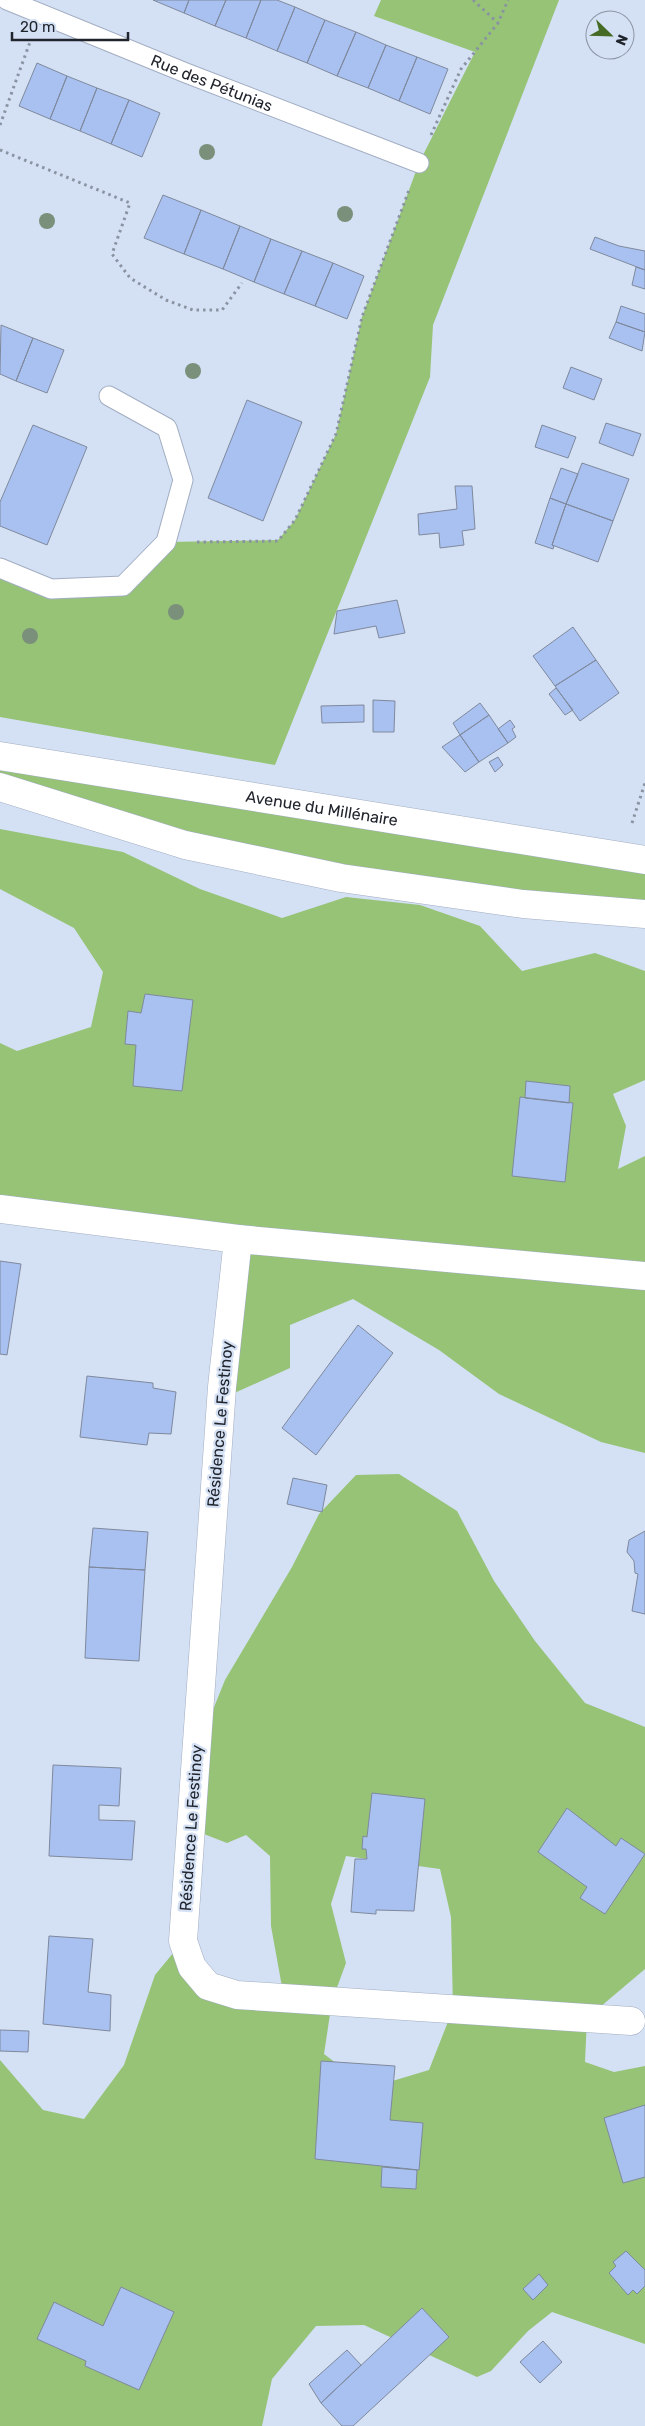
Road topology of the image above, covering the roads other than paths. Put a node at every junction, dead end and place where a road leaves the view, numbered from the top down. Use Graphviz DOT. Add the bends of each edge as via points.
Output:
graph roads {
  1 [pos="7,0"];
  2 [pos="419,163"];
  3 [pos="109,396"];
  4 [pos="0,568"];
  5 [pos="0,756"];
  6 [pos="0,787"];
  7 [pos="632,858"];
  8 [pos="645,914"];
  9 [pos="0,1209"];
  10 [pos="238,1239"];
  11 [pos="645,1276"];
  12 [pos="631,2021"];
  1 -- 2 [label="lane, Rue des Pétunias"];
  3 -- 4 [label="lane" via="167,428 183,480 166,542 123,586 51,589"];
  5 -- 7 [label="street, Avenue du Millénaire"];
  6 -- 8 [label="street" via="186,845 341,878 523,904"];
  9 -- 10 [label="street"];
  10 -- 11 [label="street"];
  10 -- 12 [label="street, Résidence Le Festinoy" via="221,1393 183,1941 192,1967 208,1986 237,1995"];
}
